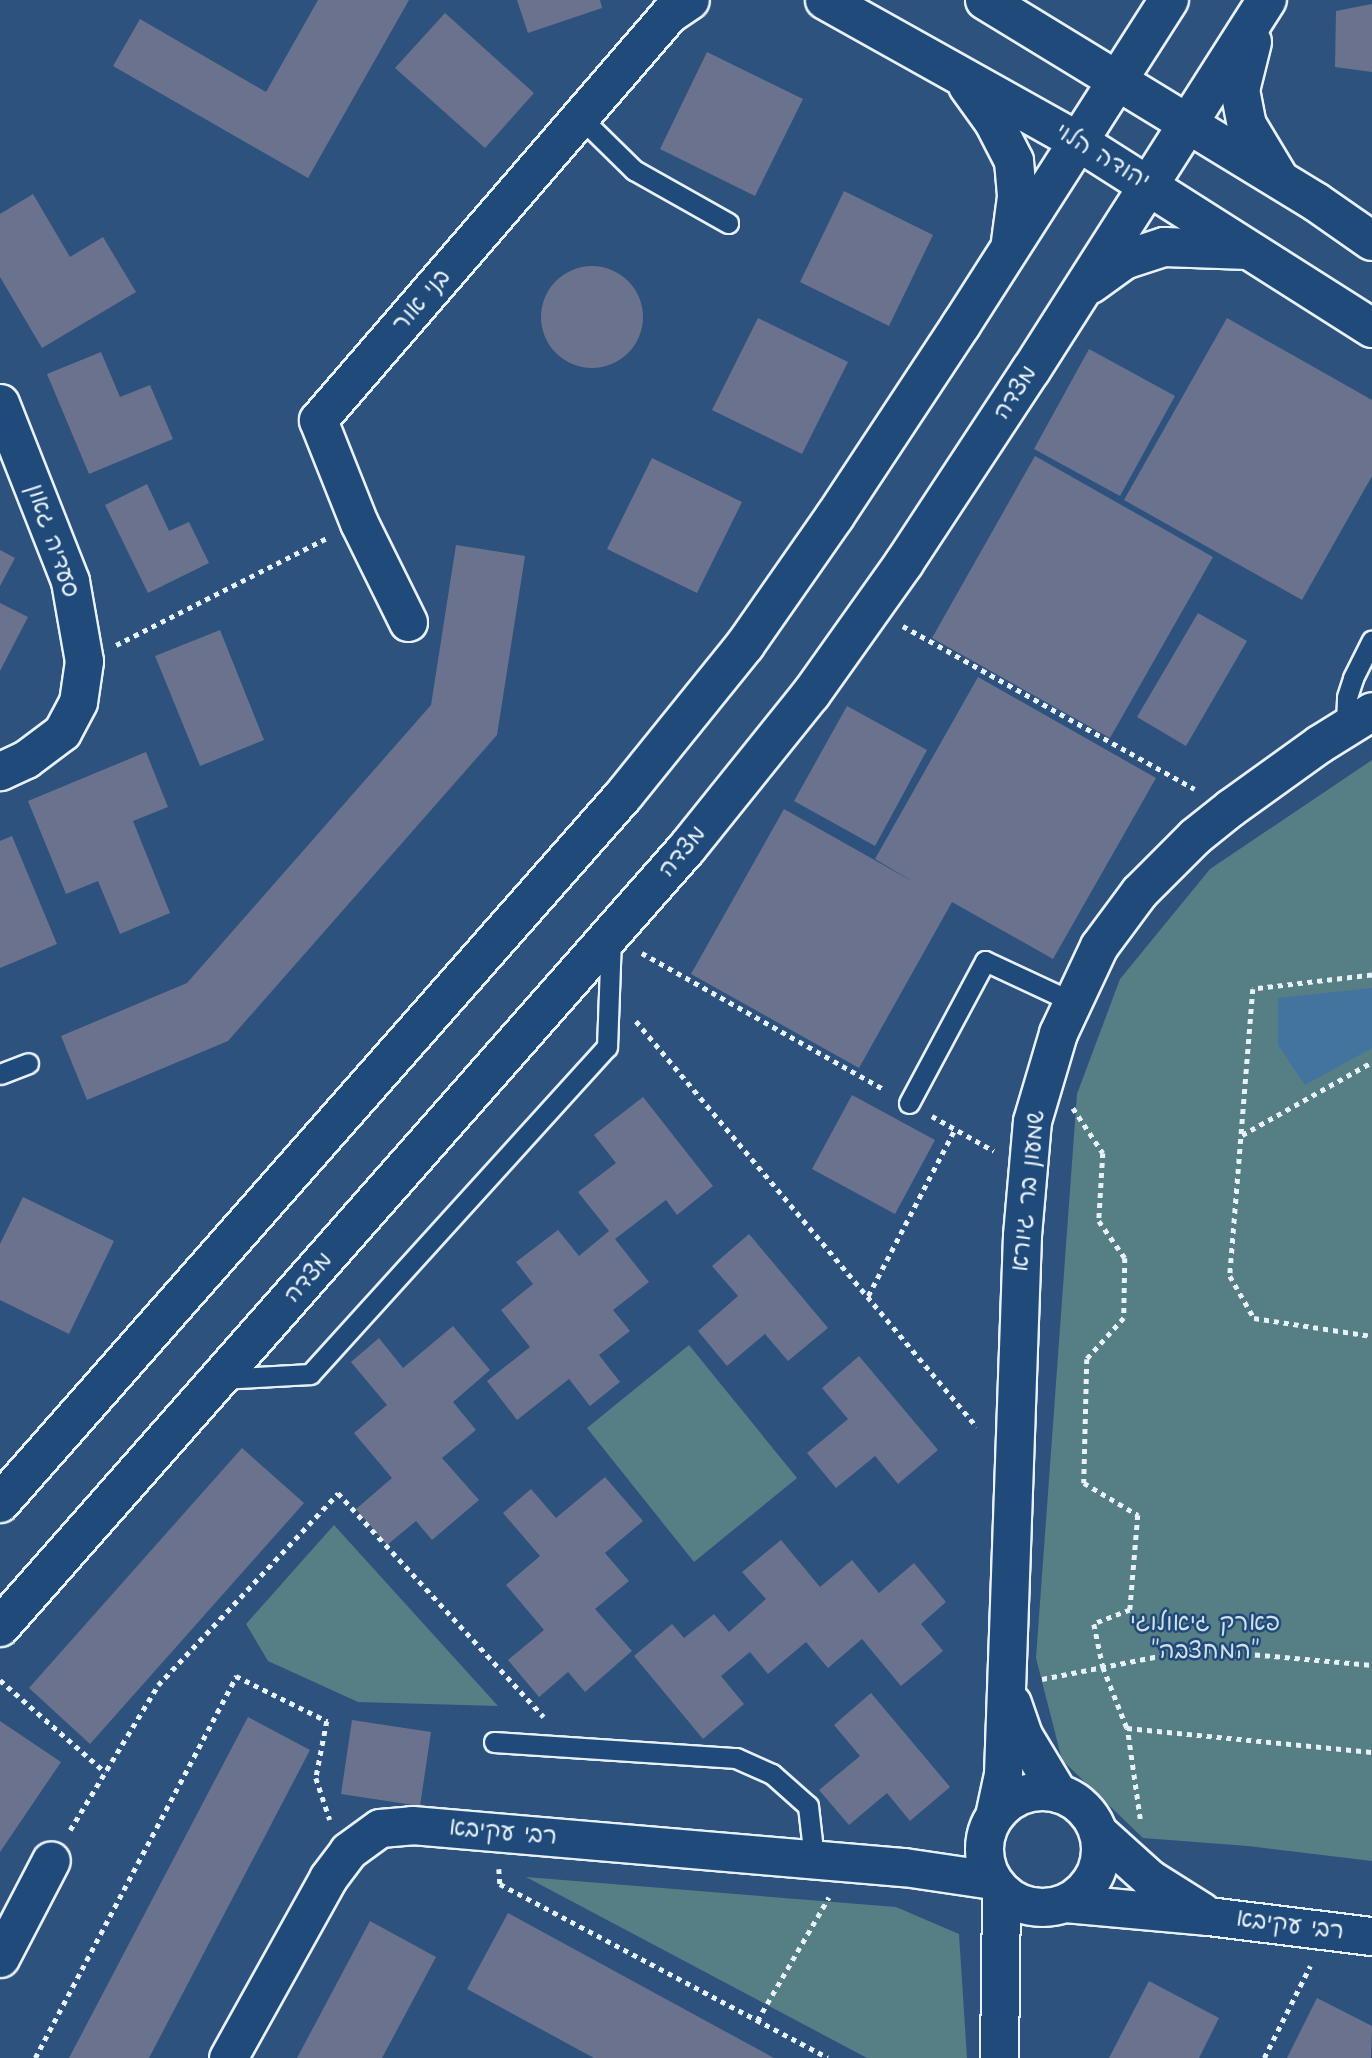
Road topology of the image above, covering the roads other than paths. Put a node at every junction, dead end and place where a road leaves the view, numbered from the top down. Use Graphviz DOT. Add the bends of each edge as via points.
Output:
graph roads {
  1 [pos="825,0"];
  2 [pos="985,0"];
  3 [pos="1169,0"];
  4 [pos="677,5"];
  5 [pos="1263,5"];
  6 [pos="960,75"];
  7 [pos="1118,79"];
  8 [pos="580,117"];
  9 [pos="1188,124"];
  10 [pos="1079,142"];
  11 [pos="1280,180"];
  12 [pos="1149,185"];
  13 [pos="728,223"];
  14 [pos="1372,241"];
  15 [pos="1010,250"];
  16 [pos="1253,250"];
  17 [pos="1083,289"];
  18 [pos="1372,328"];
  19 [pos="0,403"];
  20 [pos="408,622"];
  21 [pos="1372,640"];
  22 [pos="1359,719"];
  23 [pos="0,771"];
  24 [pos="611,936"];
  25 [pos="1073,1002"];
  26 [pos="28,1063"];
  27 [pos="0,1074"];
  28 [pos="909,1103"];
  29 [pos="220,1379"];
  30 [pos="0,1503"];
  31 [pos="0,1627"];
  32 [pos="1006,1686"];
  33 [pos="494,1742"];
  34 [pos="1058,1793"];
  35 [pos="990,1826"];
  36 [pos="1098,1832"];
  37 [pos="51,1860"];
  38 [pos="831,1861"];
  39 [pos="904,1867"];
  40 [pos="997,1885"];
  41 [pos="1057,1905"];
  42 [pos="1208,1916"];
  43 [pos="1372,1937"];
  44 [pos="0,1958"];
  45 [pos="1000,1983"];
  46 [pos="228,2058"];
  47 [pos="999,2058"];
  1 -- 6 [label="main road, יהודה הלוי"];
  2 -- 7 [label="main road"];
  3 -- 7 [label="main road"];
  4 -- 8 [label="street, בני אור"];
  5 -- 9 [label="main road, מצדה"];
  5 -- 11 [label="main road" via="1240,90 1247,125"];
  6 -- 10 [label="main road, יהודה הלוי"];
  6 -- 15 [label="main road" via="994,122 1014,161 1017,197"];
  7 -- 9 [label="main road"];
  7 -- 10 [label="main road"];
  8 -- 13 [label="lane" via="634,170"];
  8 -- 20 [label="street, בני אור" via="318,420 359,523"];
  9 -- 11 [label="main road"];
  9 -- 12 [label="main road, מצדה"];
  10 -- 12 [label="main road, יהודה הלוי"];
  10 -- 15 [label="main road"];
  11 -- 14 [label="main road"];
  12 -- 16 [label="main road, יהודה הלוי"];
  12 -- 17 [label="main road, מצדה"];
  15 -- 30 [label="main road" via="745,645 642,773"];
  16 -- 17 [label="main road" via="1164,247 1124,260"];
  16 -- 18 [label="main road, יהודה הלוי"];
  17 -- 24 [label="main road, מצדה" via="811,694"];
  19 -- 23 [label="street, סעדיה גאון" via="71,581 84,661 78,702 62,732 26,759"];
  21 -- 22 [label="lane" via="1348,697"];
  22 -- 25 [label="street, שמעון בר גיורא" via="1195,836 1139,892 1099,946"];
  24 -- 29 [label="main road, מצדה"];
  24 -- 29 [label="lane" via="607,1047 310,1374"];
  25 -- 28 [label="lane" via="985,961"];
  25 -- 32 [label="street, שמעון בר גיורא" via="1058,1033 1032,1121 1022,1235"];
  26 -- 27 [label="lane"];
  29 -- 31 [label="main road, מצדה"];
  32 -- 34 [label="street, שמעון בר גיורא" via="1023,1735"];
  32 -- 35 [label="street, שמעון בר גיורא" via="1003,1774"];
  33 -- 38 [label="lane" via="736,1758 772,1774 808,1806"];
  34 -- 35 [label="street" via="1022,1795 1007,1803"];
  34 -- 36 [label="street" via="1076,1801"];
  35 -- 39 [label="street, רבי עקיבא" via="957,1852"];
  35 -- 40 [label="street" via="986,1866"];
  36 -- 41 [label="street" via="1098,1866 1080,1895"];
  36 -- 42 [label="street, רבי עקיבא" via="1149,1878"];
  37 -- 44 [label="street"];
  38 -- 39 [label="street, רבי עקיבא"];
  38 -- 46 [label="street, רבי עקיבא" via="412,1825 380,1828 348,1851 307,1912"];
  39 -- 40 [label="street, רבי עקיבא"];
  40 -- 41 [label="street" via="1015,1901 1032,1907"];
  40 -- 45 [label="street"];
  41 -- 42 [label="street, רבי עקיבא"];
  41 -- 45 [label="street"];
  42 -- 43 [label="street, רבי עקיבא"];
  45 -- 47 [label="street"];
}
